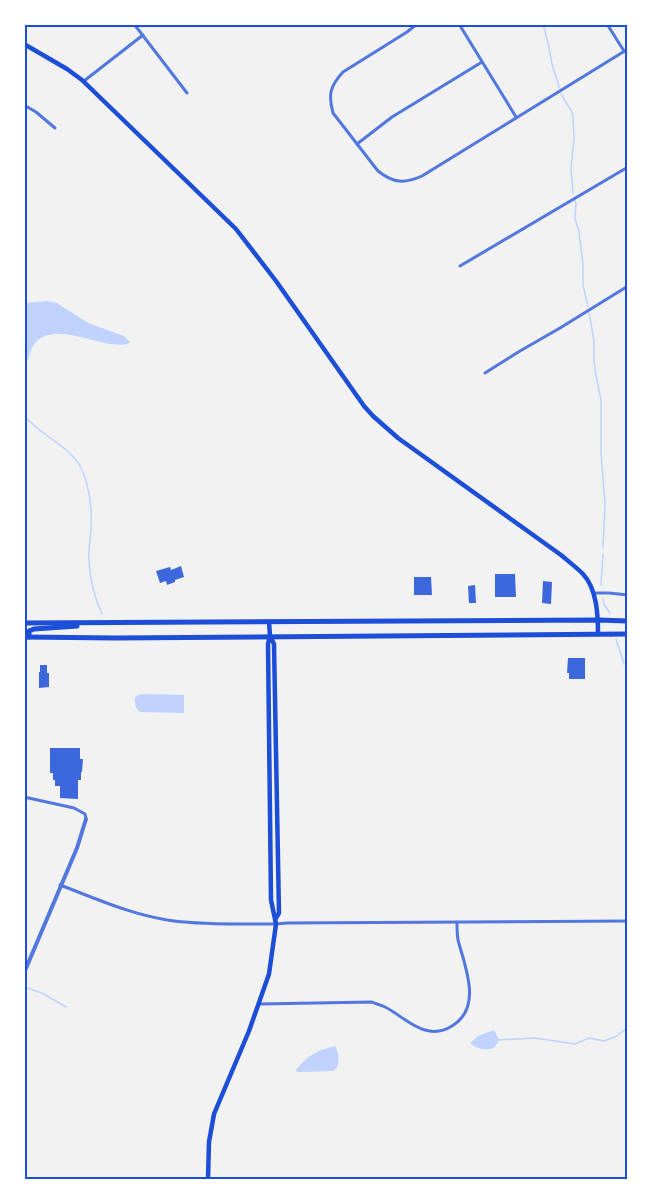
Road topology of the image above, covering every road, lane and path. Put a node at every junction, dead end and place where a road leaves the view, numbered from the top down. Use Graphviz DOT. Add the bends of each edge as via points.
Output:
graph roads {
  1 [pos="134,24"];
  2 [pos="417,24"];
  3 [pos="459,24"];
  4 [pos="608,24"];
  5 [pos="143,35"];
  6 [pos="24,44"];
  7 [pos="626,50"];
  8 [pos="482,62"];
  9 [pos="84,81"];
  10 [pos="187,93"];
  11 [pos="24,105"];
  12 [pos="516,117"];
  13 [pos="55,128"];
  14 [pos="357,144"];
  15 [pos="628,167"];
  16 [pos="460,266"];
  17 [pos="628,286"];
  18 [pos="485,373"];
  19 [pos="593,593"];
  20 [pos="628,595"];
  21 [pos="598,620"];
  22 [pos="628,621"];
  23 [pos="269,622"];
  24 [pos="24,623"];
  25 [pos="97,623"];
  26 [pos="598,634"];
  27 [pos="628,634"];
  28 [pos="270,636"];
  29 [pos="26,637"];
  30 [pos="270,742"];
  31 [pos="276,774"];
  32 [pos="24,797"];
  33 [pos="86,819"];
  34 [pos="60,885"];
  35 [pos="276,921"];
  36 [pos="628,921"];
  37 [pos="457,922"];
  38 [pos="24,973"];
  39 [pos="259,1004"];
  40 [pos="208,1179"];
  1 -- 5 [label="street"];
  2 -- 14 [label="street" via="335,80 330,101 333,112"];
  3 -- 8 [label="street"];
  4 -- 7 [label="street"];
  5 -- 9 [label="street"];
  5 -- 10 [label="street"];
  6 -- 9 [label="main road"];
  7 -- 12 [label="street"];
  8 -- 12 [label="street"];
  8 -- 14 [label="street" via="392,117"];
  9 -- 19 [label="main road" via="236,229 373,416 561,555 584,575"];
  11 -- 13 [label="street"];
  12 -- 14 [label="street" via="411,181 388,178"];
  15 -- 16 [label="street"];
  17 -- 18 [label="street"];
  19 -- 20 [label="street"];
  19 -- 21 [label="main road"];
  21 -- 22 [label="highway"];
  21 -- 23 [label="highway"];
  21 -- 26 [label="main road"];
  23 -- 25 [label="highway"];
  23 -- 28 [label="main road"];
  24 -- 25 [label="highway"];
  25 -- 29 [label="highway" via="34,630"];
  26 -- 27 [label="highway"];
  26 -- 28 [label="highway"];
  28 -- 29 [label="highway"];
  28 -- 30 [label="main road"];
  28 -- 31 [label="main road" via="274,644"];
  30 -- 31 [label="main road"];
  30 -- 35 [label="main road" via="271,891"];
  31 -- 35 [label="main road"];
  32 -- 33 [label="street" via="74,808 85,814"];
  33 -- 34 [label="street"];
  34 -- 35 [label="street" via="121,908 176,921"];
  34 -- 38 [label="street"];
  35 -- 37 [label="street"];
  35 -- 39 [label="main road" via="269,974"];
  36 -- 37 [label="street"];
  37 -- 39 [label="street" via="470,993 462,1019 443,1031 416,1027 372,1002"];
  39 -- 40 [label="main road" via="214,1114"];
}
